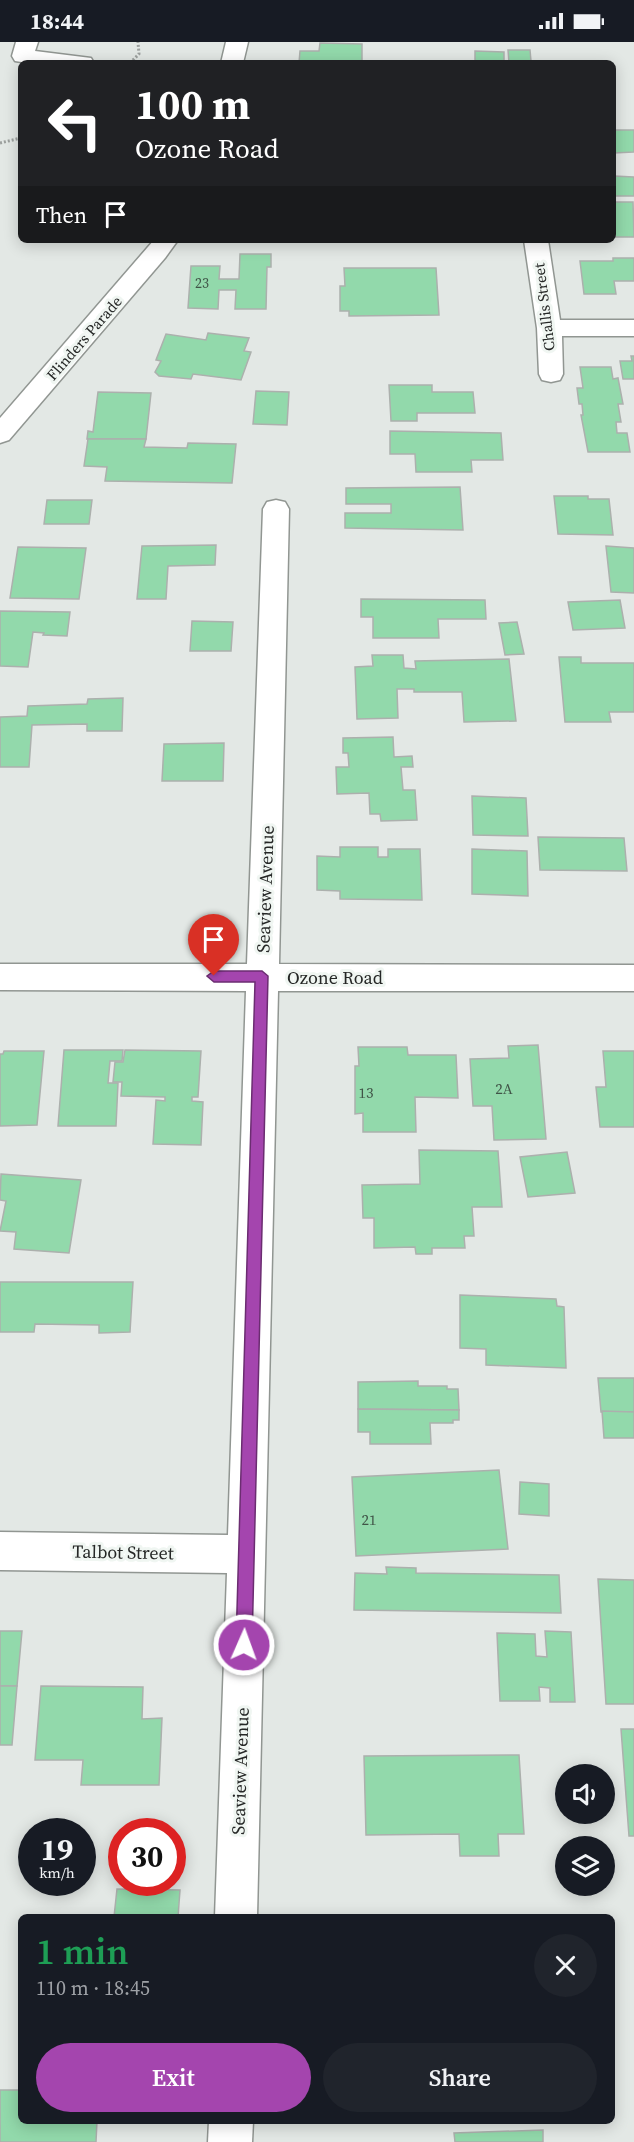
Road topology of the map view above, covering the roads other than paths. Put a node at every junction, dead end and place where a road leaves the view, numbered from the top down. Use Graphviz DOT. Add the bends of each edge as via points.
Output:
graph roads {
  1 [pos="27,42"];
  2 [pos="237,42"];
  3 [pos="57,60"];
  4 [pos="233,60"];
  5 [pos="164,243"];
  6 [pos="536,243"];
  7 [pos="634,327"];
  8 [pos="549,328"];
  9 [pos="551,374"];
  10 [pos="0,434"];
  11 [pos="276,509"];
  12 [pos="262,976"];
  13 [pos="0,977"];
  14 [pos="634,978"];
  15 [pos="0,1551"];
  16 [pos="246,1554"];
  17 [pos="236,1914"];
  18 [pos="231,2124"];
  19 [pos="230,2142"];
  1 -- 3 [label="street" via="23,56"];
  2 -- 4 [label="street"];
  5 -- 10 [label="street, Flinders Parade"];
  6 -- 8 [label="street, Challis Street"];
  7 -- 8 [label="street"];
  8 -- 9 [label="street, Challis Street"];
  11 -- 12 [label="street, Seaview Avenue"];
  12 -- 13 [label="street, Ozone Road"];
  12 -- 14 [label="street, Ozone Road"];
  12 -- 16 [label="street, Seaview Avenue"];
  15 -- 16 [label="street, Talbot Street"];
  16 -- 17 [label="street, Seaview Avenue"];
  18 -- 19 [label="street"];
}
